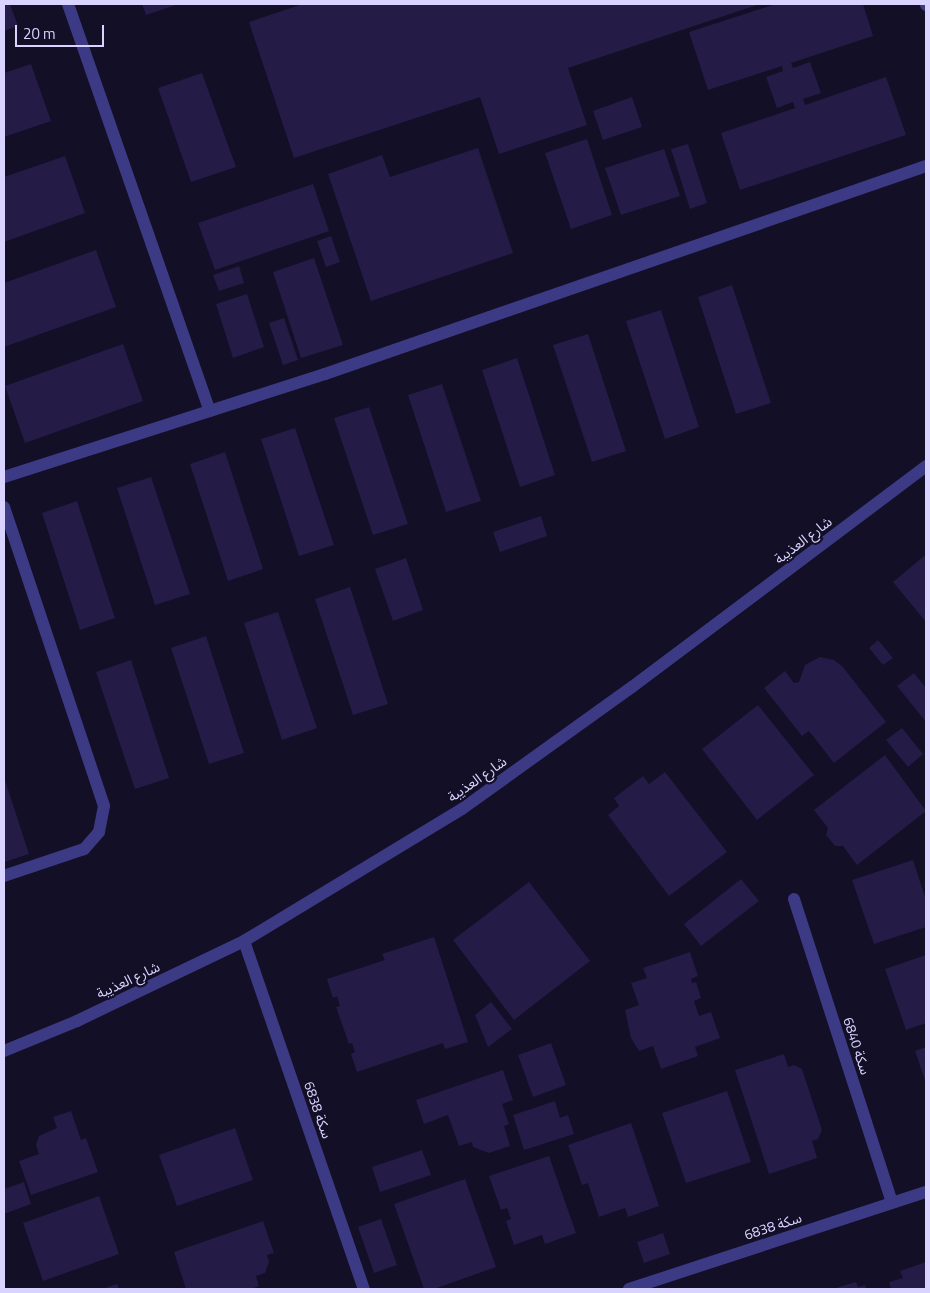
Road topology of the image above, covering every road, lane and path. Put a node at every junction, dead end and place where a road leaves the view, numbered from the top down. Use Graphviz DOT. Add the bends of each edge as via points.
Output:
graph roads {
  1 [pos="68,4"];
  2 [pos="926,166"];
  3 [pos="210,411"];
  4 [pos="926,466"];
  5 [pos="4,477"];
  6 [pos="4,507"];
  7 [pos="4,876"];
  8 [pos="794,899"];
  9 [pos="244,941"];
  10 [pos="4,1050"];
  11 [pos="926,1192"];
  12 [pos="892,1203"];
  13 [pos="364,1289"];
  14 [pos="629,1289"];
  1 -- 3 [label="street"];
  2 -- 3 [label="street"];
  3 -- 5 [label="street"];
  4 -- 9 [label="street, شارع العذيبة" via="632,687 462,809"];
  6 -- 7 [label="street" via="104,806 98,832 84,849"];
  8 -- 12 [label="street, سكة 6840"];
  9 -- 10 [label="street, شارع العذيبة" via="77,1021"];
  9 -- 13 [label="street, سكة 6838"];
  11 -- 12 [label="street, سكة 6838"];
  12 -- 14 [label="street, سكة 6838"];
}
